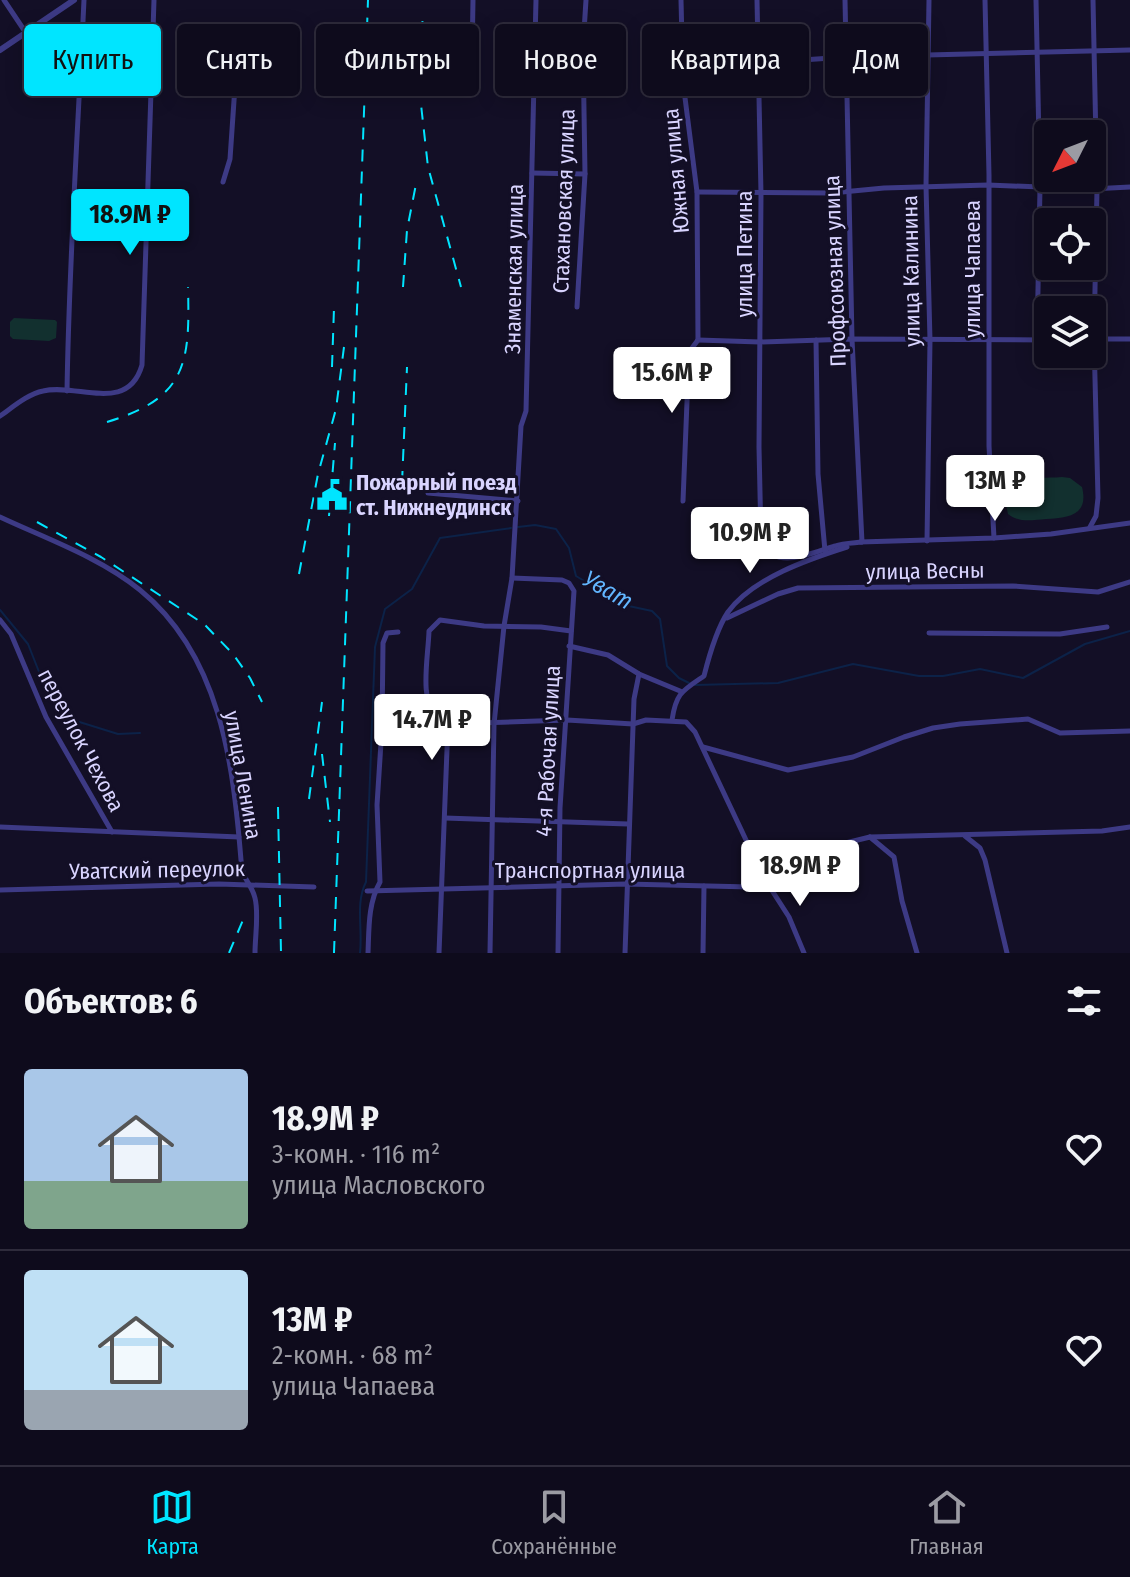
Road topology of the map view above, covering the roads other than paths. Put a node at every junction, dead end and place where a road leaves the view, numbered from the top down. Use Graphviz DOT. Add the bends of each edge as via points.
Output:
graph roads {
  1 [pos="4,0"];
  2 [pos="74,0"];
  3 [pos="84,0"];
  4 [pos="154,0"];
  5 [pos="473,0"];
  6 [pos="536,0"];
  7 [pos="586,0"];
  8 [pos="681,0"];
  9 [pos="757,0"];
  10 [pos="845,0"];
  11 [pos="929,0"];
  12 [pos="985,0"];
  13 [pos="1036,0"];
  14 [pos="1093,0"];
  15 [pos="39,24"];
  16 [pos="473,24"];
  17 [pos="757,24"];
  18 [pos="845,24"];
  19 [pos="24,30"];
  20 [pos="24,34"];
  21 [pos="0,50"];
  22 [pos="1130,50"];
  23 [pos="1036,51"];
  24 [pos="1093,51"];
  25 [pos="987,54"];
  26 [pos="928,56"];
  27 [pos="234,96"];
  28 [pos="759,96"];
  29 [pos="847,96"];
  30 [pos="927,96"];
  31 [pos="1038,120"];
  32 [pos="1095,120"];
  33 [pos="532,173"];
  34 [pos="585,174"];
  35 [pos="223,182"];
  36 [pos="988,185"];
  37 [pos="926,186"];
  38 [pos="1130,187"];
  39 [pos="1034,188"];
  40 [pos="1106,188"];
  41 [pos="697,192"];
  42 [pos="849,192"];
  43 [pos="1040,192"];
  44 [pos="1097,192"];
  45 [pos="761,194"];
  46 [pos="1038,296"];
  47 [pos="1094,296"];
  48 [pos="577,307"];
  49 [pos="852,339"];
  50 [pos="989,339"];
  51 [pos="1106,339"];
  52 [pos="1130,339"];
  53 [pos="698,340"];
  54 [pos="816,340"];
  55 [pos="930,340"];
  56 [pos="1034,340"];
  57 [pos="760,342"];
  58 [pos="1094,368"];
  59 [pos="67,391"];
  60 [pos="0,416"];
  61 [pos="428,493"];
  62 [pos="518,501"];
  63 [pos="683,501"];
  64 [pos="0,517"];
  65 [pos="1130,523"];
  66 [pos="1090,527"];
  67 [pos="994,538"];
  68 [pos="927,541"];
  69 [pos="862,542"];
  70 [pos="825,551"];
  71 [pos="512,578"];
  72 [pos="1130,582"];
  73 [pos="725,619"];
  74 [pos="0,620"];
  75 [pos="504,626"];
  76 [pos="1107,627"];
  77 [pos="571,631"];
  78 [pos="398,632"];
  79 [pos="929,633"];
  80 [pos="569,646"];
  81 [pos="639,674"];
  82 [pos="680,691"];
  83 [pos="567,720"];
  84 [pos="672,720"];
  85 [pos="448,724"];
  86 [pos="494,724"];
  87 [pos="633,724"];
  88 [pos="1130,731"];
  89 [pos="703,747"];
  90 [pos="445,818"];
  91 [pos="494,821"];
  92 [pos="560,821"];
  93 [pos="628,824"];
  94 [pos="0,827"];
  95 [pos="1130,827"];
  96 [pos="112,832"];
  97 [pos="964,836"];
  98 [pos="239,837"];
  99 [pos="870,837"];
  100 [pos="764,878"];
  101 [pos="247,884"];
  102 [pos="626,884"];
  103 [pos="491,886"];
  104 [pos="559,886"];
  105 [pos="704,886"];
  106 [pos="314,887"];
  107 [pos="441,889"];
  108 [pos="0,890"];
  109 [pos="367,891"];
  110 [pos="375,891"];
  111 [pos="255,953"];
  112 [pos="368,953"];
  113 [pos="439,953"];
  114 [pos="490,953"];
  115 [pos="558,953"];
  116 [pos="625,953"];
  117 [pos="703,953"];
  118 [pos="804,953"];
  119 [pos="917,953"];
  120 [pos="1007,953"];
  1 -- 19 [label="street"];
  2 -- 15 [label="street"];
  3 -- 59 [label="street"];
  4 -- 59 [label="street" via="142,365 138,377 123,390"];
  5 -- 16 [label="street"];
  6 -- 33 [label="street, Знаменская улица"];
  7 -- 34 [label="street, Стахановская улица"];
  8 -- 41 [label="street, Южная улица" via="683,82"];
  9 -- 17 [label="street, улица Петина"];
  10 -- 18 [label="street, Профсоюзная улица"];
  11 -- 26 [label="street, улица Калинина"];
  12 -- 25 [label="street, улица Чапаева"];
  13 -- 23 [label="street"];
  14 -- 24 [label="street"];
  20 -- 21 [label="street"];
  22 -- 24 [label="street"];
  23 -- 24 [label="street"];
  23 -- 25 [label="street"];
  23 -- 31 [label="street"];
  24 -- 32 [label="street"];
  25 -- 26 [label="street"];
  25 -- 36 [label="street, улица Чапаева"];
  27 -- 35 [label="street"];
  28 -- 45 [label="street, улица Петина"];
  29 -- 42 [label="street, Профсоюзная улица"];
  30 -- 37 [label="street, улица Калинина"];
  33 -- 34 [label="street"];
  33 -- 62 [label="street, Знаменская улица" via="527,397"];
  34 -- 48 [label="street, Стахановская улица"];
  36 -- 37 [label="street"];
  36 -- 39 [label="street"];
  36 -- 50 [label="street, улица Чапаева"];
  37 -- 42 [label="street"];
  37 -- 55 [label="street, улица Калинина"];
  38 -- 40 [label="street"];
  41 -- 45 [label="street"];
  41 -- 53 [label="street, Южная улица"];
  42 -- 45 [label="street"];
  42 -- 49 [label="street, Профсоюзная улица"];
  43 -- 46 [label="street"];
  44 -- 47 [label="street"];
  45 -- 57 [label="street, улица Петина"];
  49 -- 54 [label="street"];
  49 -- 55 [label="street"];
  49 -- 69 [label="street, Профсоюзная улица"];
  50 -- 55 [label="street"];
  50 -- 56 [label="street"];
  50 -- 67 [label="street, улица Чапаева"];
  51 -- 52 [label="street"];
  53 -- 57 [label="street"];
  53 -- 63 [label="street, Южная улица" via="689,352"];
  54 -- 57 [label="street"];
  54 -- 70 [label="street"];
  55 -- 68 [label="street, улица Калинина"];
  57 -- 70 [label="street, улица Петина" via="764,546 779,558"];
  58 -- 66 [label="street" via="1098,498"];
  59 -- 60 [label="street" via="42,391"];
  61 -- 62 [label="street"];
  62 -- 71 [label="street, Знаменская улица"];
  64 -- 98 [label="street, улица Ленина" via="118,575 158,606 185,637 215,703"];
  65 -- 66 [label="street"];
  66 -- 67 [label="street"];
  67 -- 68 [label="street"];
  68 -- 69 [label="street"];
  69 -- 70 [label="street, улица Петина"];
  69 -- 73 [label="street" via="795,564 744,597"];
  71 -- 75 [label="street, Знаменская улица"];
  71 -- 77 [label="street, 4-я Рабочая улица" via="569,583 574,591"];
  72 -- 73 [label="street, улица Весны" via="1098,592 1013,586 798,588"];
  73 -- 82 [label="street" via="704,676"];
  74 -- 96 [label="street, переулок Чехова" via="46,717"];
  75 -- 77 [label="street"];
  75 -- 85 [label="street" via="440,620 429,631 426,694 437,722"];
  75 -- 86 [label="street, Знаменская улица"];
  76 -- 79 [label="street" via="1060,634"];
  77 -- 80 [label="street, 4-я Рабочая улица"];
  78 -- 110 [label="street" via="387,633 383,643 380,882"];
  80 -- 81 [label="street" via="608,655"];
  80 -- 83 [label="street, 4-я Рабочая улица"];
  81 -- 82 [label="street"];
  81 -- 87 [label="street"];
  82 -- 84 [label="street"];
  83 -- 86 [label="street"];
  83 -- 87 [label="street"];
  83 -- 92 [label="street, 4-я Рабочая улица"];
  84 -- 87 [label="street"];
  84 -- 89 [label="street" via="686,722"];
  85 -- 86 [label="street"];
  85 -- 90 [label="street"];
  86 -- 91 [label="street, Знаменская улица"];
  87 -- 93 [label="street"];
  88 -- 89 [label="street" via="1060,733 1028,719 1003,719 933,728 853,757 788,770"];
  89 -- 100 [label="street"];
  90 -- 91 [label="street"];
  90 -- 107 [label="street"];
  91 -- 92 [label="street"];
  91 -- 103 [label="street, Знаменская улица"];
  92 -- 93 [label="street"];
  92 -- 104 [label="street, 4-я Рабочая улица"];
  93 -- 102 [label="street"];
  94 -- 96 [label="street"];
  95 -- 97 [label="street, Транспортная улица"];
  96 -- 98 [label="street"];
  97 -- 99 [label="street, Транспортная улица"];
  97 -- 120 [label="street" via="980,848 985,860"];
  98 -- 101 [label="street, улица Ленина"];
  99 -- 100 [label="street, Транспортная улица" via="821,849"];
  99 -- 119 [label="street" via="894,857"];
  100 -- 105 [label="street, Транспортная улица" via="750,887"];
  100 -- 118 [label="street"];
  101 -- 106 [label="street, Уватский переулок"];
  101 -- 108 [label="street, Уватский переулок"];
  101 -- 111 [label="street, улица Ленина" via="255,897"];
  102 -- 104 [label="street, Транспортная улица"];
  102 -- 105 [label="street, Транспортная улица"];
  102 -- 116 [label="street"];
  103 -- 104 [label="street, Транспортная улица"];
  103 -- 107 [label="street, Транспортная улица"];
  103 -- 114 [label="street, Знаменская улица"];
  104 -- 115 [label="street, 4-я Рабочая улица"];
  105 -- 117 [label="street"];
  107 -- 110 [label="street, Транспортная улица"];
  107 -- 113 [label="street"];
  109 -- 110 [label="street, Транспортная улица"];
  110 -- 112 [label="street"];
}
